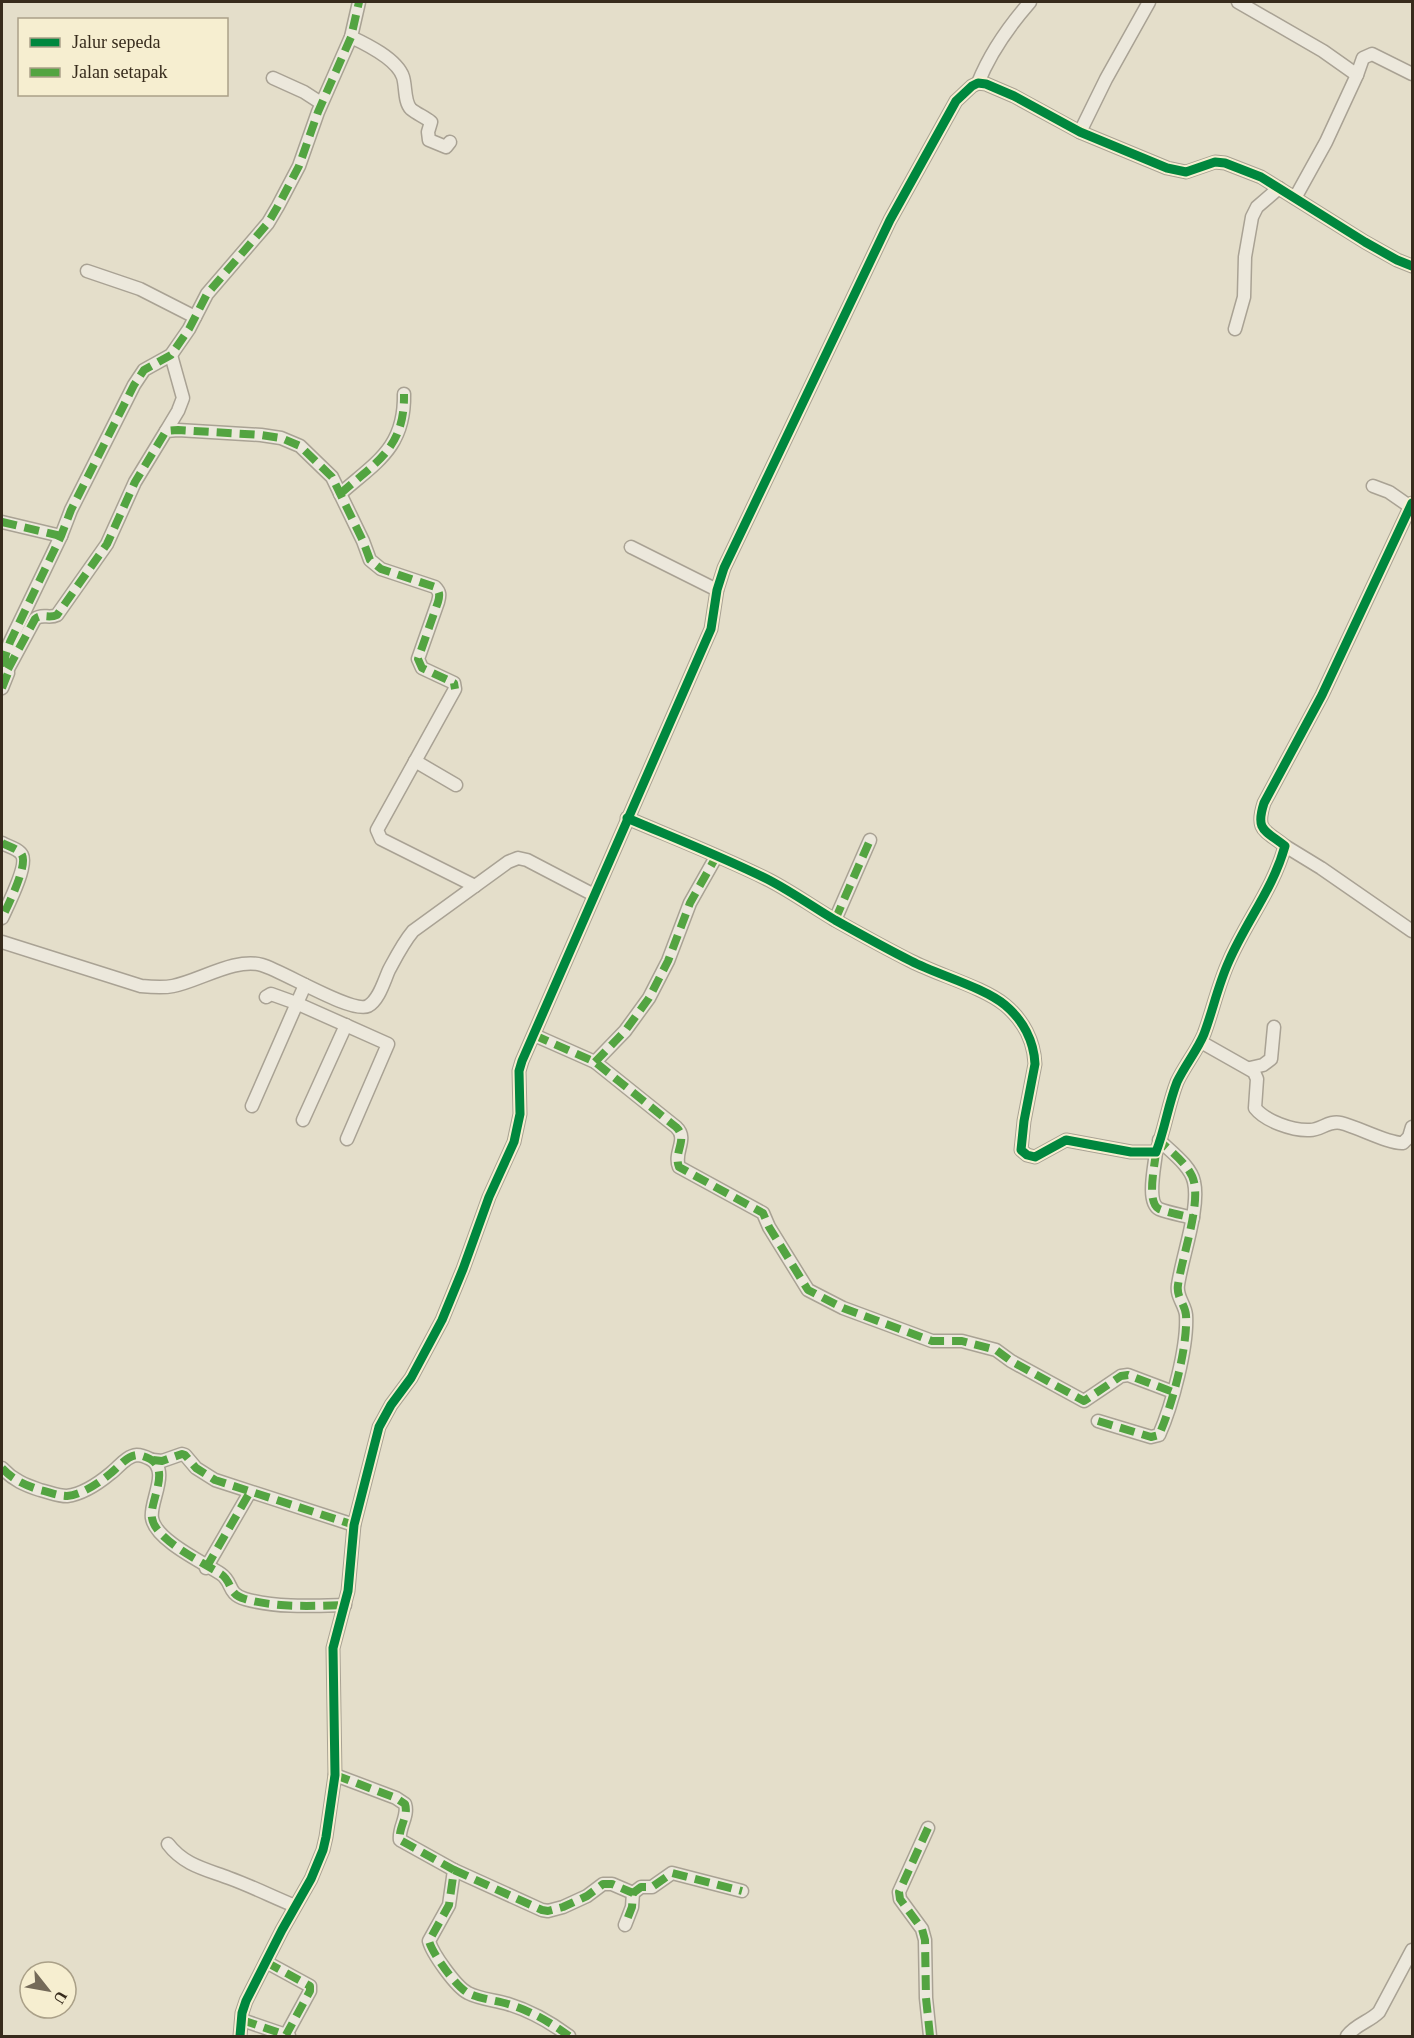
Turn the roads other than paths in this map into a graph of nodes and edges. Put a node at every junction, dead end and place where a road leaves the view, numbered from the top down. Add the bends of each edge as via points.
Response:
1 (359, 2) edge
2 (1030, 2) edge
3 (1149, 2) edge
4 (1238, 2) edge
5 (351, 36) junction
6 (1413, 74) edge
7 (1357, 75) junction
8 (273, 78) dead end
9 (978, 82) junction
10 (321, 103) junction
11 (1080, 132) junction
12 (450, 142) dead end
13 (1279, 188) junction
14 (1295, 198) junction
15 (1413, 266) edge
16 (87, 271) dead end
17 (195, 316) junction
18 (1235, 329) dead end
19 (171, 355) junction
20 (404, 394) dead end
21 (166, 431) junction
22 (1373, 486) dead end
23 (340, 494) junction
24 (1412, 506) edge
25 (2, 522) edge
26 (62, 536) junction
27 (631, 547) dead end
28 (717, 590) junction
29 (8, 669) junction
30 (2, 688) edge
31 (415, 761) junction
32 (456, 785) dead end
33 (627, 818) junction
34 (870, 840) dead end
35 (2, 843) edge
36 (1285, 846) junction
37 (716, 857) junction
38 (475, 886) junction
39 (594, 895) junction
40 (2, 918) edge
41 (835, 920) junction
42 (1413, 931) edge
43 (2, 942) edge
44 (305, 985) junction
45 (266, 997) dead end
46 (296, 1003) junction
47 (346, 1025) junction
48 (1274, 1027) dead end
49 (534, 1035) junction
50 (1201, 1042) junction
51 (595, 1062) junction
52 (1250, 1068) junction
53 (252, 1106) dead end
54 (303, 1120) dead end
55 (1413, 1127) edge
56 (347, 1139) dead end
57 (1158, 1146) junction
58 (1193, 1218) junction
59 (1173, 1392) junction
60 (1098, 1421) dead end
61 (153, 1460) junction
62 (2, 1468) edge
63 (250, 1492) junction
64 (354, 1525) junction
65 (206, 1568) junction
66 (345, 1605) junction
67 (335, 1775) junction
68 (928, 1828) dead end
69 (168, 1844) dead end
70 (454, 1870) junction
71 (742, 1891) dead end
72 (633, 1893) junction
73 (295, 1906) junction
74 (625, 1925) dead end
75 (1413, 1950) edge
76 (266, 1962) junction
77 (242, 2020) junction
78 (287, 2036) edge
79 (240, 2037) edge
80 (569, 2037) edge
81 (930, 2037) edge
82 (1347, 2037) edge

1 - 5 street
2 - 9 street via 991,55
3 - 11 street
4 - 7 street
5 - 10 street
5 - 12 street via 399,69 407,104 431,122 429,140 446,147
6 - 7 street via 1372,54 1363,58
7 - 14 street
8 - 10 street
9 - 11 street via 1003,90
9 - 28 street via 956,101 890,220
10 - 17 street via 299,166 273,214 207,294
11 - 13 street via 1175,171 1225,163
13 - 14 street
13 - 18 street via 1257,207 1252,217 1244,297
14 - 15 street
16 - 17 street via 140,289
17 - 19 street
19 - 21 street via 183,398
19 - 26 street via 144,370 134,385 71,510
20 - 23 street via 404,415 391,447
21 - 23 street via 281,438 300,446 316,460 332,477
21 - 29 street via 135,482 107,544 57,615 35,619
22 - 24 street
23 - 31 street via 369,560 375,566 435,587 440,594 418,659 422,668 454,683 456,688
24 - 36 street via 1322,695 1264,803 1259,818 1261,827
25 - 26 street
26 - 29 street via 6,652
27 - 28 street
28 - 33 street via 711,629
29 - 30 street
31 - 32 street
31 - 38 street via 377,830 378,835
33 - 37 street
33 - 39 street
34 - 41 street
35 - 40 street via 23,855 24,862
36 - 42 street
36 - 50 street via 1270,887 1226,966
37 - 41 street via 770,881
37 - 51 street via 690,903 649,998
38 - 39 street via 518,858
38 - 44 street via 413,931 369,1005 353,1006
39 - 49 street
41 - 57 street via 921,967 991,996 1014,1013 1035,1053 1022,1135 1023,1154 1035,1157 1066,1140 1131,1152
43 - 44 street via 141,986 174,986 238,965 255,964
44 - 46 street
45 - 46 street via 272,994
46 - 47 street
46 - 53 street
47 - 54 street
47 - 56 street via 388,1046
48 - 52 street via 1271,1059
49 - 51 street
49 - 64 street via 520,1065 520,1114 514,1142 442,1320 411,1378 383,1418
50 - 52 street
50 - 57 street via 1177,1083
51 - 59 street via 681,1131 683,1138 676,1162 679,1167 763,1213 808,1290 843,1308 932,1341 962,1341 996,1350 1084,1401 1128,1375
52 - 55 street via 1257,1078 1255,1108 1266,1119 1311,1130 1334,1121 1396,1144 1403,1143
57 - 58 street via 1186,1167 1193,1178
57 - 58 street via 1151,1195 1154,1202 1159,1209
58 - 59 street via 1178,1286 1186,1325
59 - 60 street via 1156,1437
61 - 62 street via 141,1455 130,1457 91,1487 66,1496 14,1480
61 - 63 street via 182,1454 215,1480
61 - 65 street via 158,1475 152,1507 155,1529
63 - 64 street
63 - 65 street
64 - 66 street
65 - 66 street via 221,1574 231,1592 245,1599 307,1606
66 - 67 street via 332,1658
67 - 70 street via 405,1804 400,1840
67 - 73 street via 323,1850
68 - 81 street via 899,1892 925,1940
69 - 73 street via 178,1857 207,1872
70 - 72 street via 548,1911 580,1900 603,1884
70 - 80 street via 449,1905 429,1941 436,1956 467,1993 538,2015
71 - 72 street via 672,1873 652,1887 641,1887
72 - 74 street
73 - 76 street
75 - 82 street via 1379,2012
76 - 77 street via 243,2007
76 - 78 street via 310,1986
77 - 78 street
77 - 79 street

